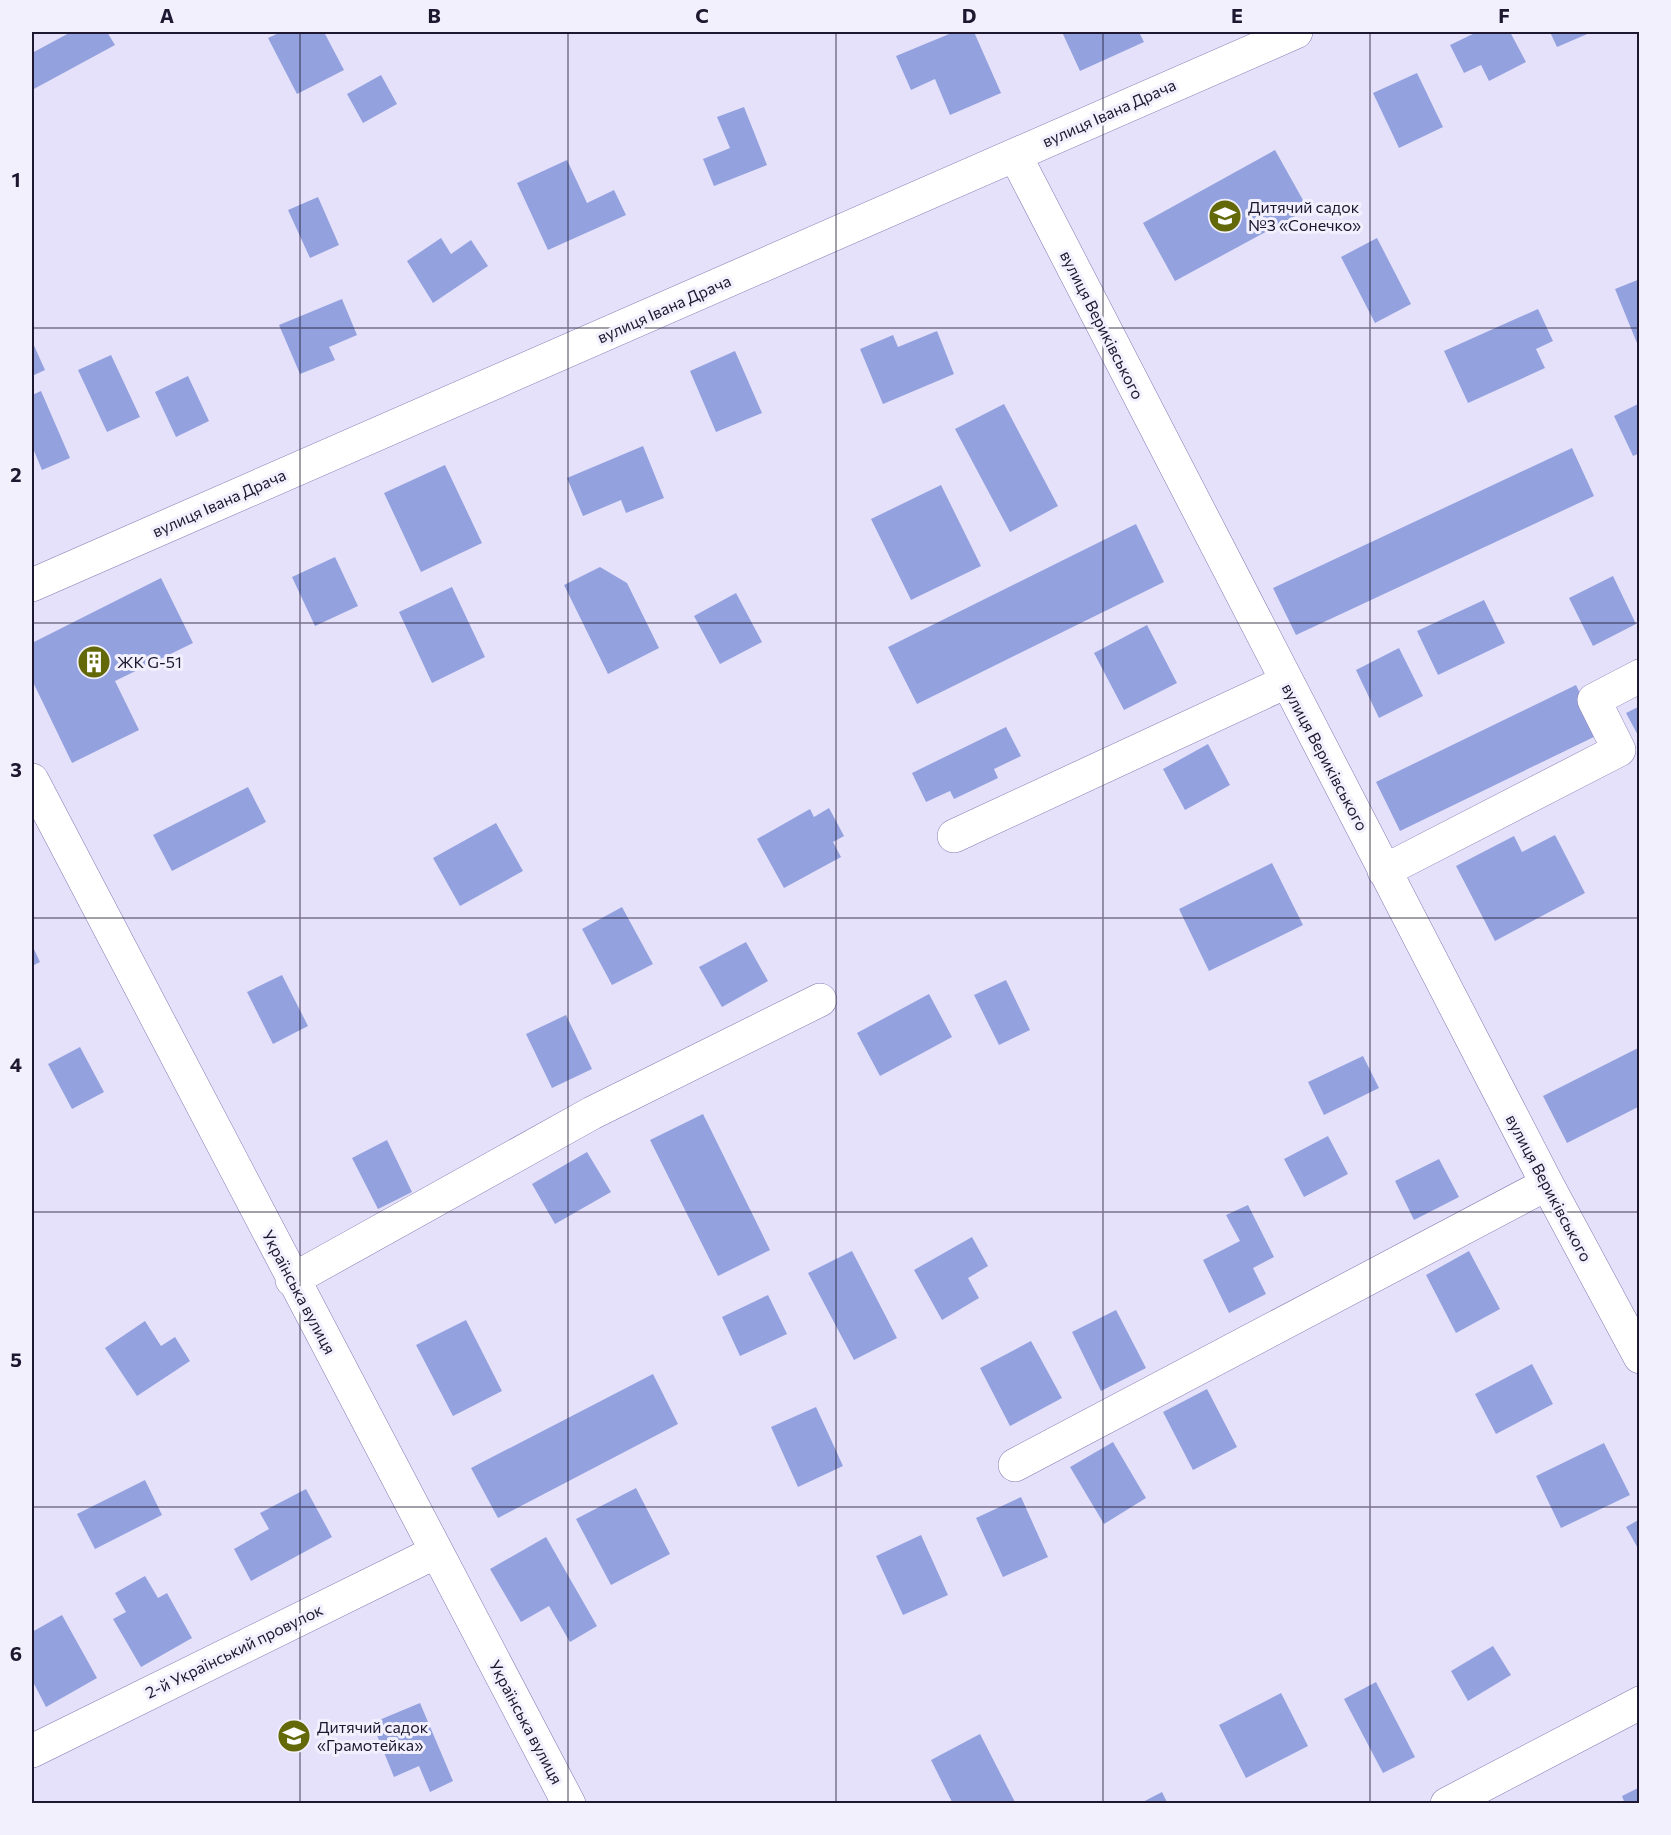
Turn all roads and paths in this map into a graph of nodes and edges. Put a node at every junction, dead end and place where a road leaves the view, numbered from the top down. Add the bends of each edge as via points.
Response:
1 (1296, 32) edge
2 (1015, 155) junction
3 (32, 585) edge
4 (1640, 676) edge
5 (1286, 682) junction
6 (35, 797) edge
7 (954, 836) dead end
8 (1384, 870) junction
9 (820, 1000) dead end
10 (1547, 1184) junction
11 (292, 1280) junction
12 (1640, 1357) edge
13 (1015, 1465) dead end
14 (436, 1552) junction
15 (1640, 1703) edge
16 (32, 1751) edge
17 (569, 1803) edge
18 (1447, 1803) edge

1 - 2 street, вулиця Івана Драча
2 - 3 street, вулиця Івана Драча
2 - 5 street, вулиця Вериківського
4 - 8 street via 1594,700 1619,750
5 - 7 street
5 - 8 street, вулиця Вериківського
6 - 11 street, Українська вулиця
8 - 10 street, вулиця Вериківського
9 - 11 street via 592,1113
10 - 12 street, вулиця Вериківського
10 - 13 street
11 - 14 street, Українська вулиця
14 - 16 street, 2-й Український провулок
14 - 17 street, Українська вулиця
15 - 18 street

